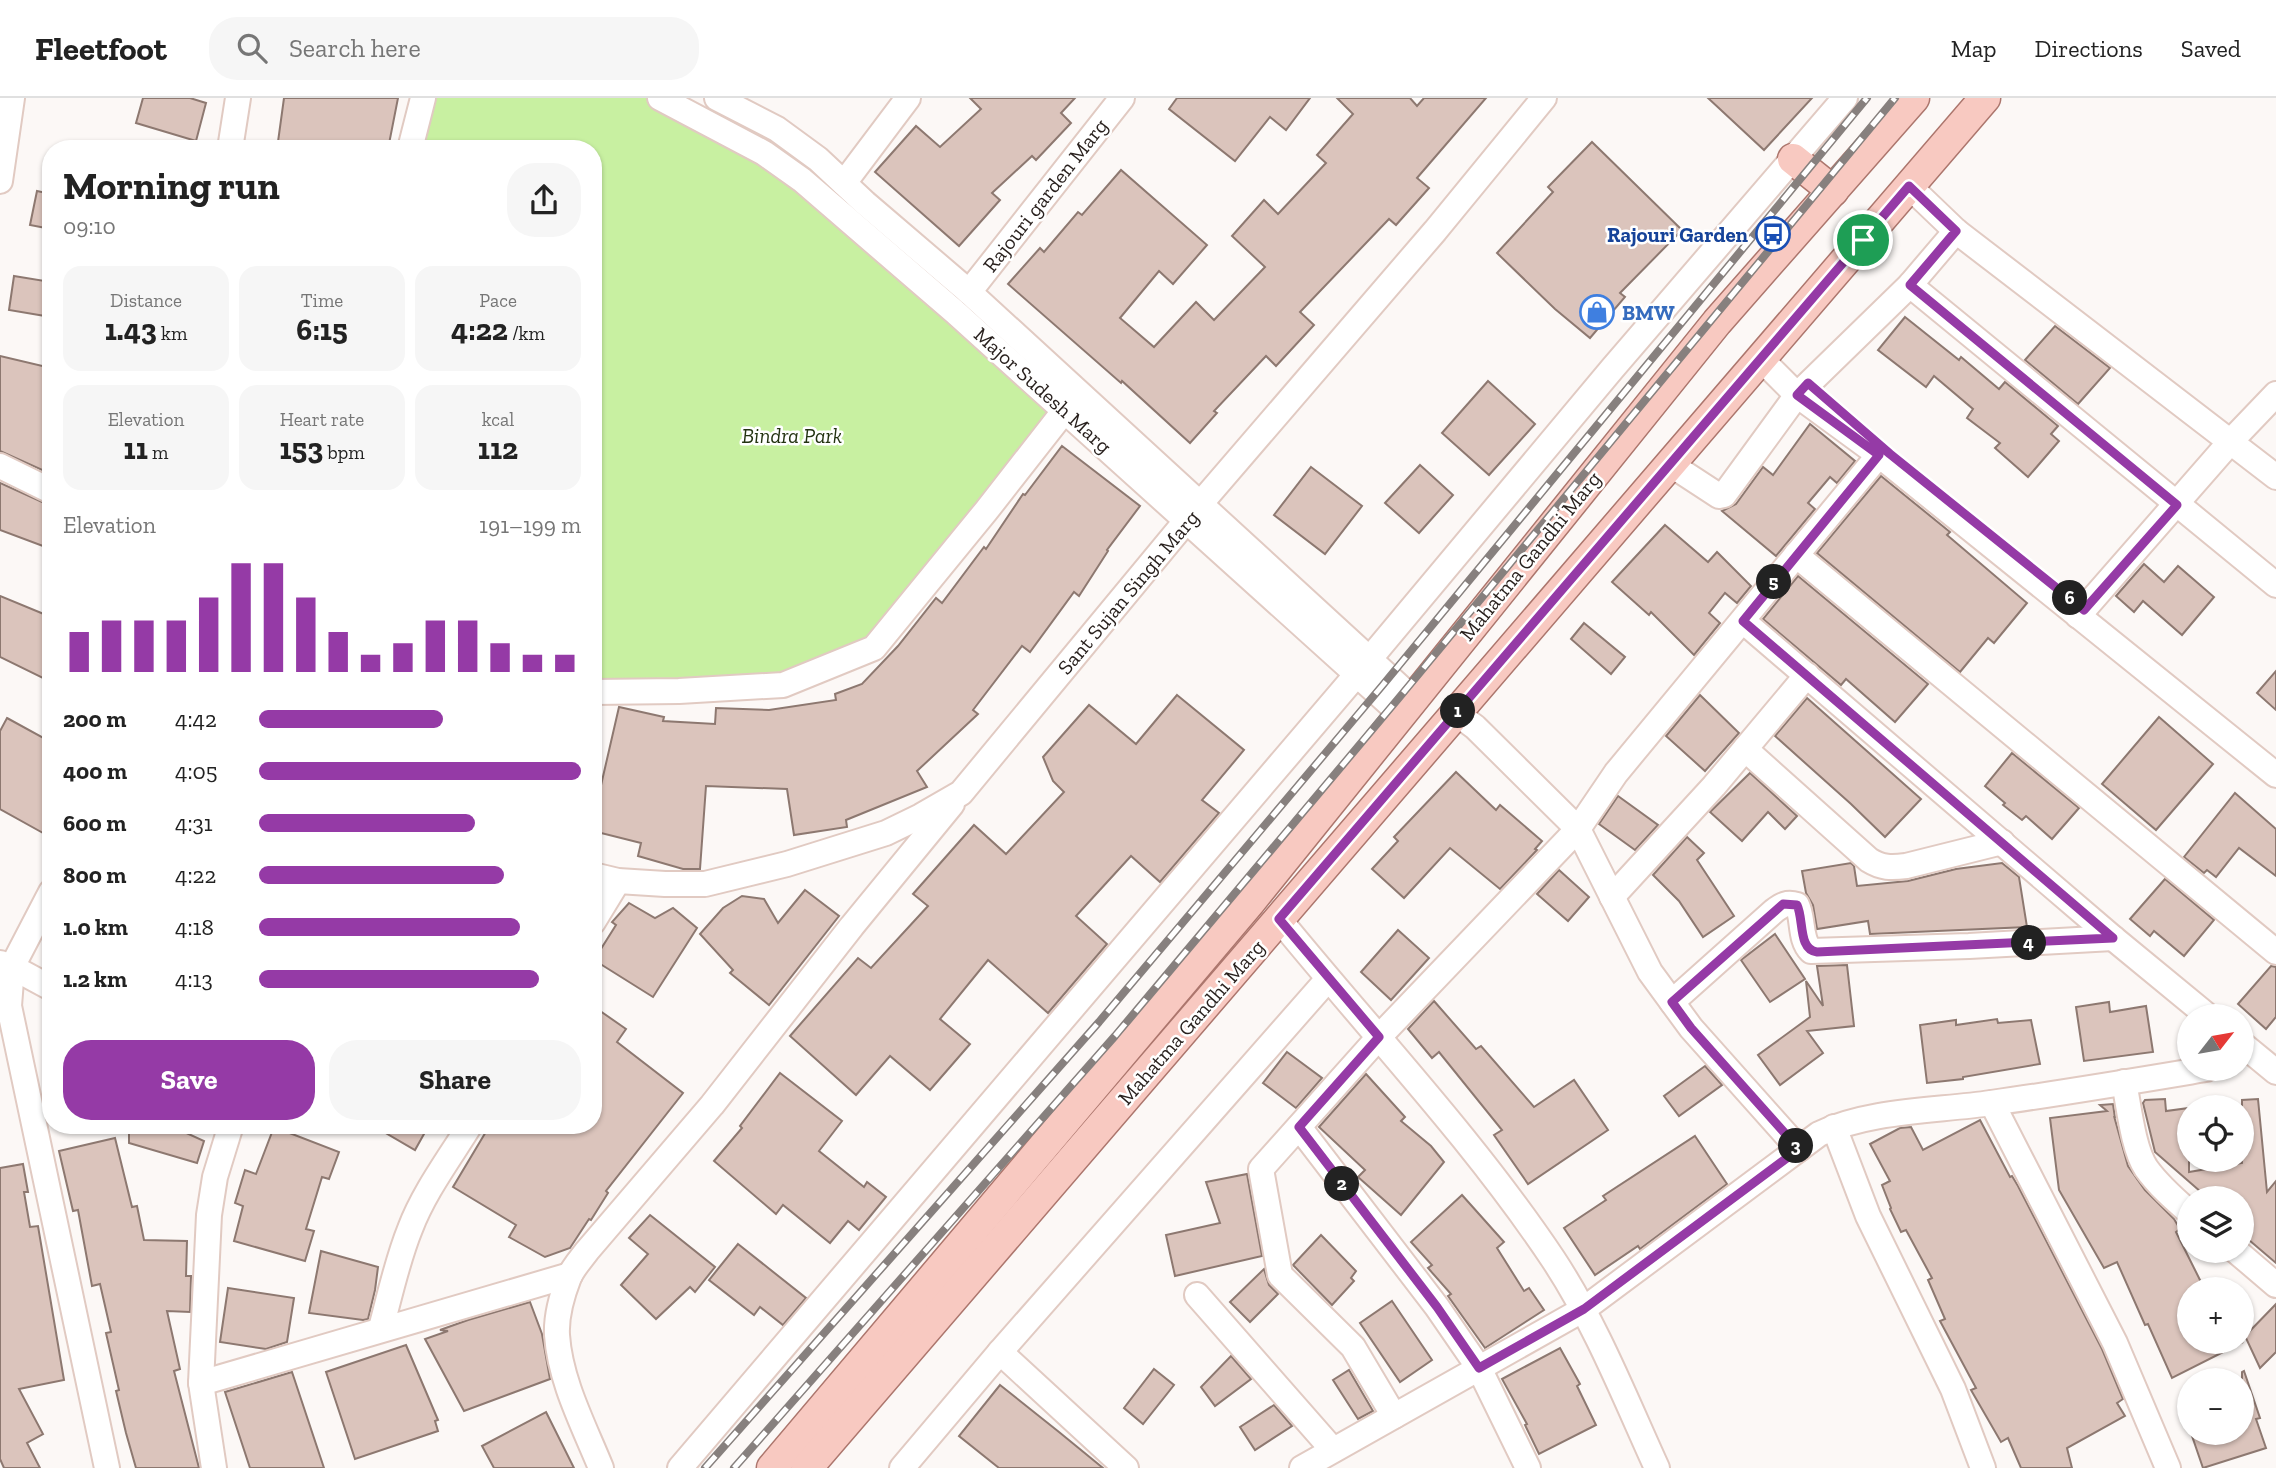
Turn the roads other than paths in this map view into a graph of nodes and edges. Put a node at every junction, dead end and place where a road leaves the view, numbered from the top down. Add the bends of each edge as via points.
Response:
1 (12, 98) edge
2 (423, 98) edge
3 (660, 98) edge
4 (908, 98) edge
5 (1122, 98) edge
6 (1544, 98) edge
7 (1845, 98) edge
8 (1914, 98) edge
9 (1985, 98) edge
10 (233, 101) edge
11 (729, 101) edge
12 (230, 140) edge
13 (412, 140) edge
14 (797, 143) junction
15 (1793, 159) junction
16 (784, 166) junction
17 (0, 181) edge
18 (844, 183) junction
19 (1909, 186) junction
20 (1833, 191) junction
21 (1956, 231) junction
22 (1910, 285) junction
23 (969, 292) junction
24 (1765, 354) junction
25 (1802, 389) junction
26 (2276, 394) edge
27 (1065, 410) junction
28 (2231, 441) junction
29 (1879, 455) junction
30 (1670, 464) junction
31 (0, 466) edge
32 (2276, 477) edge
33 (42, 487) edge
34 (2177, 505) junction
35 (1195, 512) junction
36 (1796, 555) junction
37 (2276, 585) edge
38 (2081, 613) junction
39 (1743, 621) junction
40 (1363, 667) junction
41 (1807, 675) junction
42 (602, 692) edge
43 (1408, 707) junction
44 (1457, 713) junction
45 (1745, 749) junction
46 (2276, 760) edge
47 (2276, 775) edge
48 (961, 793) junction
49 (1578, 829) junction
50 (2002, 842) junction
51 (602, 877) edge
52 (618, 881) junction
53 (1612, 897) junction
54 (42, 907) edge
55 (602, 907) edge
56 (1279, 919) junction
57 (2113, 938) junction
58 (2276, 952) edge
59 (6, 965) edge
60 (1328, 979) junction
61 (42, 983) edge
62 (1672, 1002) junction
63 (2193, 1004) edge
64 (1379, 1037) junction
65 (2177, 1074) edge
66 (2123, 1082) junction
67 (1992, 1103) junction
68 (1299, 1127) junction
69 (1833, 1127) junction
70 (228, 1134) edge
71 (465, 1134) edge
72 (1799, 1149) junction
73 (2177, 1202) edge
74 (2250, 1263) edge
75 (570, 1275) junction
76 (2276, 1285) edge
77 (1197, 1295) dead end
78 (1584, 1309) junction
79 (381, 1328) junction
80 (1000, 1352) junction
81 (1479, 1368) junction
82 (201, 1383) junction
83 (1394, 1416) junction
84 (1333, 1450) junction
85 (1123, 1467) edge
86 (107, 1468) edge
87 (214, 1468) edge
88 (601, 1468) edge
89 (680, 1468) edge
90 (772, 1468) edge
91 (807, 1468) edge
92 (902, 1468) edge
93 (1302, 1468) edge
94 (1528, 1468) edge
95 (1657, 1468) edge
96 (1983, 1468) edge
97 (2168, 1468) edge

1 - 17 street
2 - 13 street
3 - 16 street, Major Sudesh Marg
4 - 18 street
5 - 23 street, Rajouri garden Marg
6 - 35 street, Sant Sujan Singh Marg
7 - 15 street
8 - 20 main road, Mahatma Gandhi Marg
9 - 19 main road, Mahatma Gandhi Marg
10 - 12 street
11 - 14 street, Major Sudesh Marg
14 - 16 street
14 - 18 street, Major Sudesh Marg
15 - 20 main road
15 - 40 street
16 - 27 street, Major Sudesh Marg
18 - 23 street, Major Sudesh Marg
19 - 21 street
19 - 24 main road, Mahatma Gandhi Marg
20 - 43 main road, Mahatma Gandhi Marg via 1717,322
21 - 22 street
21 - 28 street
22 - 25 street
22 - 34 street
23 - 35 street, Major Sudesh Marg
24 - 25 street
24 - 30 main road, Mahatma Gandhi Marg
25 - 29 street
25 - 30 street via 1723,496
25 - 38 street via 1890,454
26 - 28 street
27 - 35 street, Major Sudesh Marg
27 - 42 street via 874,648 783,685
28 - 32 street
28 - 34 street
29 - 36 street
29 - 38 street
30 - 44 main road, Mahatma Gandhi Marg
31 - 33 street
34 - 37 street
34 - 38 street
35 - 40 street, Major Sudesh Marg
35 - 48 street, Sant Sujan Singh Marg
36 - 39 street
36 - 58 street
38 - 46 street
38 - 47 street
39 - 41 street
39 - 49 street via 1616,773
40 - 43 street, Major Sudesh Marg
40 - 89 street
41 - 45 street
41 - 50 street
43 - 90 main road, Mahatma Gandhi Marg via 1250,902
44 - 49 street
44 - 56 main road, Mahatma Gandhi Marg
45 - 50 street via 1879,866 1906,866
45 - 53 street
48 - 52 street, Sant Sujan Singh Marg via 886,833 786,864 705,884
48 - 75 street
49 - 53 street
49 - 64 street
50 - 57 street
51 - 52 street, Sant Sujan Singh Marg
52 - 55 street
53 - 62 street via 1650,972
54 - 59 street
56 - 60 street
56 - 91 main road, Mahatma Gandhi Marg
57 - 62 street via 1817,952 1806,946 1797,905 1783,904
57 - 63 street
59 - 61 street
59 - 86 street via 9,1006
60 - 64 street
60 - 80 street
62 - 72 street
64 - 68 street
64 - 78 street via 1515,1206
65 - 66 street
66 - 67 street
66 - 73 street via 2140,1156
67 - 69 street
67 - 97 street via 2115,1343
68 - 81 street
68 - 83 street via 1261,1169 1280,1275 1353,1347
69 - 72 street
69 - 96 street via 1868,1216 1953,1389
70 - 82 street via 209,1215
71 - 79 street via 410,1227
72 - 78 street
74 - 76 street
75 - 79 street
75 - 88 street via 559,1310 559,1355
77 - 84 street
78 - 81 street
78 - 95 street
79 - 82 street
80 - 85 street
80 - 92 street
81 - 83 street
81 - 94 street
82 - 87 street
83 - 84 street
84 - 93 street

